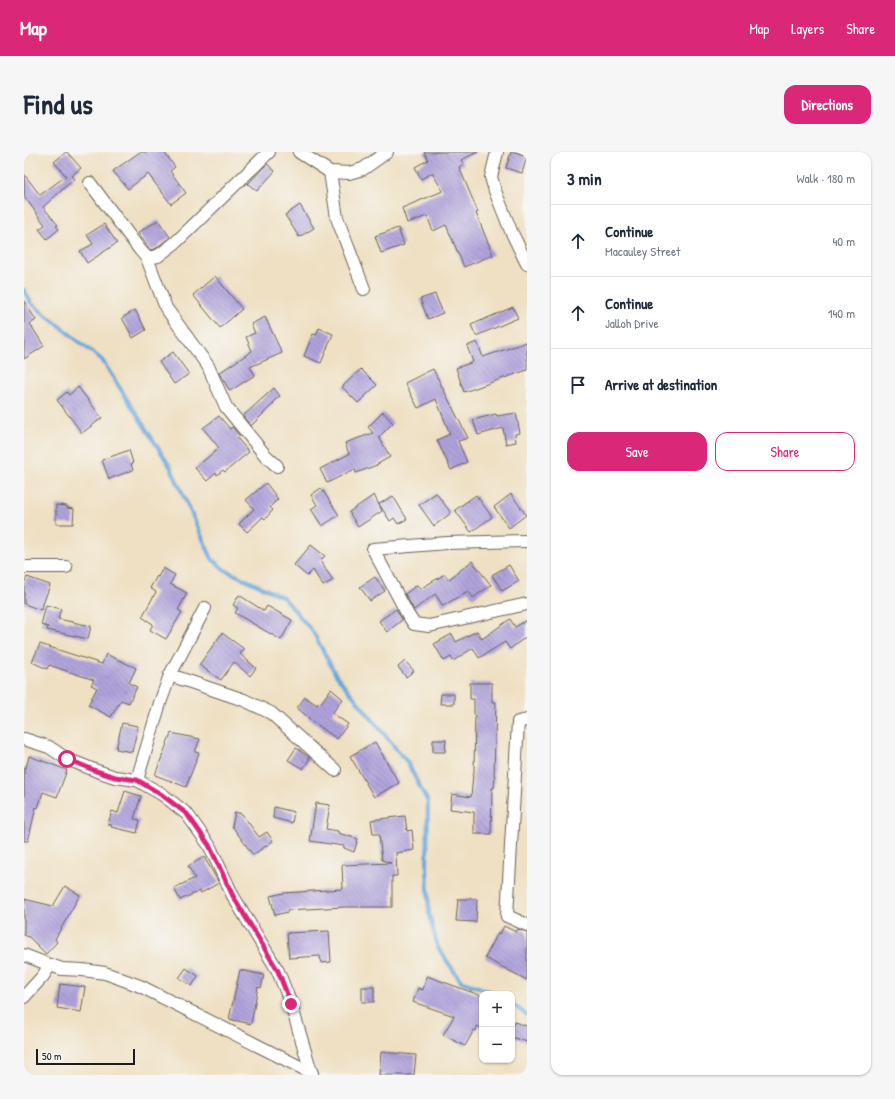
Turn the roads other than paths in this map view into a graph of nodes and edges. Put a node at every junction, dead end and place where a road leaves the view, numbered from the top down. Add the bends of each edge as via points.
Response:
1 (269, 152) edge
2 (299, 152) edge
3 (387, 152) edge
4 (497, 152) edge
5 (330, 172) junction
6 (90, 183) dead end
7 (147, 258) junction
8 (527, 264) edge
9 (364, 289) dead end
10 (277, 466) dead end
11 (527, 541) edge
12 (24, 567) edge
13 (66, 567) dead end
14 (527, 604) edge
15 (205, 608) dead end
16 (170, 675) junction
17 (527, 720) edge
18 (24, 739) edge
19 (335, 770) dead end
20 (137, 780) junction
21 (527, 925) edge
22 (24, 955) edge
23 (50, 965) junction
24 (24, 997) edge
25 (312, 1074) edge

1 - 7 street via 175,243 158,256
2 - 5 street
3 - 5 street via 363,169 349,174
4 - 8 street via 491,177 511,231
5 - 9 street via 337,218
6 - 7 street
7 - 10 street via 166,308 208,366 226,406 265,455
11 - 14 street via 447,542 373,549 414,624 429,626
12 - 13 street
15 - 16 street
16 - 19 street via 244,700 271,713
16 - 20 street
17 - 21 street via 518,722 507,916
18 - 20 street via 49,747 67,759 96,771
20 - 25 street via 187,814 209,845 233,896 278,971 291,1004
22 - 23 street
23 - 24 street
23 - 25 street via 62,969 105,973 140,986

